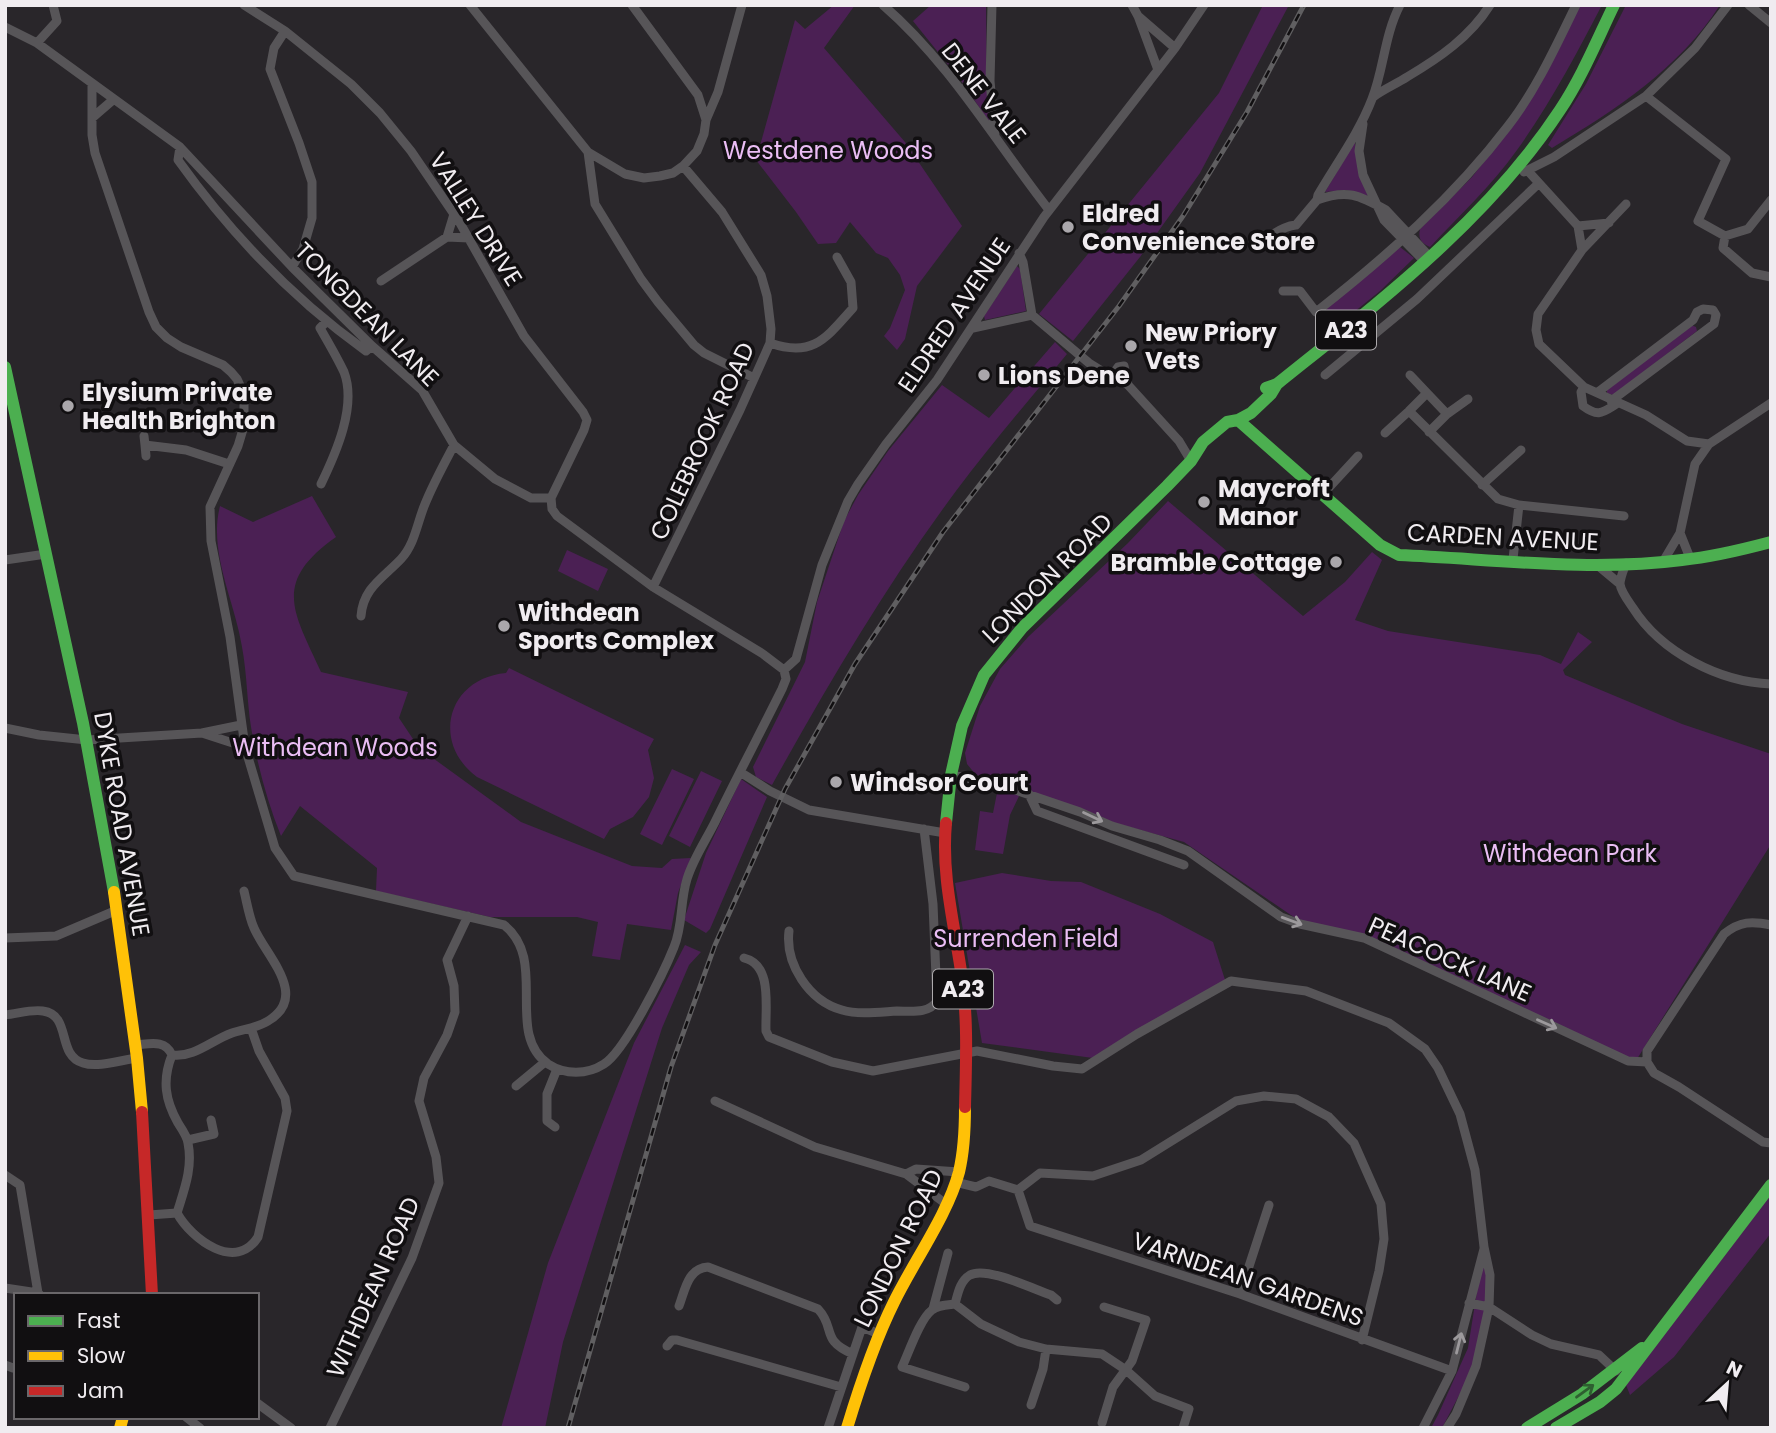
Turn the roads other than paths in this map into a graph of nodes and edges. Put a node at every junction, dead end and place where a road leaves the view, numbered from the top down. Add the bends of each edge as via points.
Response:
1 (53, 5) edge
2 (244, 5) edge
3 (470, 5) edge
4 (632, 5) edge
5 (742, 5) edge
6 (883, 5) edge
7 (992, 5) edge
8 (1132, 5) edge
9 (1204, 5) edge
10 (1400, 5) edge
11 (1490, 5) edge
12 (1576, 5) edge
13 (1615, 5) edge
14 (1728, 5) edge
15 (1749, 5) edge
16 (1138, 16) junction
17 (1771, 23) edge
18 (5, 27) edge
19 (285, 31) junction
20 (37, 43) junction
21 (1175, 48) junction
22 (1158, 70) junction
23 (990, 81) junction
24 (92, 83) junction
25 (962, 89) junction
26 (718, 92) junction
27 (698, 95) junction
28 (1646, 96) junction
29 (1373, 97) junction
30 (114, 99) junction
31 (92, 118) junction
32 (1363, 119) junction
33 (706, 120) junction
34 (995, 138) junction
35 (180, 147) junction
36 (588, 152) junction
37 (683, 166) junction
38 (1522, 171) junction
39 (1538, 184) junction
40 (1317, 200) junction
41 (1771, 200) edge
42 (1626, 204) dead end
43 (1377, 205) junction
44 (1049, 210) junction
45 (454, 214) junction
46 (1609, 223) junction
47 (1578, 226) junction
48 (1406, 236) junction
49 (1725, 236) junction
50 (447, 237) junction
51 (469, 238) junction
52 (1260, 241) dead end
53 (1582, 250) junction
54 (1019, 253) junction
55 (837, 257) dead end
56 (1428, 259) junction
57 (292, 267) junction
58 (1771, 277) edge
59 (381, 281) dead end
60 (1283, 291) dead end
61 (1383, 299) junction
62 (1032, 315) junction
63 (1395, 316) junction
64 (1693, 320) junction
65 (326, 322) junction
66 (973, 328) junction
67 (1703, 331) junction
68 (770, 343) junction
69 (372, 346) junction
70 (5, 367) edge
71 (1626, 371) junction
72 (1325, 375) dead end
73 (1410, 375) dead end
74 (754, 378) junction
75 (1635, 382) junction
76 (1584, 387) junction
77 (1598, 392) junction
78 (1427, 393) junction
79 (1468, 399) dead end
80 (1615, 402) junction
81 (1771, 403) edge
82 (10, 410) edge
83 (1409, 411) junction
84 (1447, 414) junction
85 (1238, 420) junction
86 (1429, 432) junction
87 (1385, 433) dead end
88 (1179, 441) junction
89 (1687, 441) junction
90 (454, 444) junction
91 (1709, 444) junction
92 (1199, 447) junction
93 (1521, 450) dead end
94 (146, 456) dead end
95 (1358, 456) dead end
96 (1191, 461) junction
97 (229, 464) junction
98 (1695, 464) junction
99 (321, 484) dead end
100 (1482, 485) junction
101 (1323, 495) junction
102 (551, 498) junction
103 (1519, 505) junction
104 (1624, 516) dead end
105 (1680, 533) junction
106 (1771, 541) edge
107 (46, 554) junction
108 (1690, 558) junction
109 (1513, 559) junction
110 (5, 560) edge
111 (1664, 560) junction
112 (1626, 563) junction
113 (1597, 564) junction
114 (1620, 584) junction
115 (653, 587) junction
116 (361, 616) dead end
117 (784, 670) junction
118 (1771, 684) edge
119 (241, 725) junction
120 (5, 727) edge
121 (202, 733) junction
122 (87, 740) junction
123 (245, 747) junction
124 (741, 770) junction
125 (951, 775) junction
126 (1029, 794) junction
127 (924, 830) junction
128 (945, 833) junction
129 (1184, 864) dead end
130 (244, 891) dead end
131 (117, 910) junction
132 (468, 916) junction
133 (1771, 925) edge
134 (789, 931) dead end
135 (5, 938) edge
136 (744, 958) dead end
137 (5, 1015) edge
138 (251, 1028) junction
139 (967, 1051) junction
140 (136, 1052) junction
141 (172, 1055) junction
142 (545, 1062) junction
143 (1647, 1062) junction
144 (557, 1069) junction
145 (516, 1086) dead end
146 (715, 1101) dead end
147 (211, 1120) dead end
148 (555, 1127) dead end
149 (188, 1140) junction
150 (1771, 1143) edge
151 (906, 1174) junction
152 (5, 1175) edge
153 (957, 1177) junction
154 (1771, 1185) edge
155 (1018, 1190) junction
156 (946, 1204) junction
157 (1269, 1205) dead end
158 (177, 1213) junction
159 (149, 1215) junction
160 (1484, 1247) junction
161 (948, 1253) dead end
162 (5, 1288) edge
163 (33, 1293) edge
164 (39, 1293) edge
165 (152, 1293) edge
166 (1240, 1294) junction
167 (1056, 1300) dead end
168 (1469, 1303) junction
169 (955, 1304) junction
170 (679, 1306) dead end
171 (1104, 1307) dead end
172 (1489, 1307) junction
173 (933, 1309) junction
174 (879, 1334) junction
175 (1362, 1340) junction
176 (1651, 1340) junction
177 (667, 1346) dead end
178 (1046, 1349) junction
179 (853, 1354) junction
180 (1615, 1369) junction
181 (1126, 1370) junction
182 (1452, 1371) junction
183 (1623, 1381) junction
184 (841, 1387) junction
185 (965, 1387) dead end
186 (259, 1404) edge
187 (1031, 1405) dead end
188 (1102, 1423) dead end
189 (291, 1428) edge
190 (330, 1428) edge
191 (828, 1428) edge
192 (847, 1428) edge
193 (1183, 1428) edge
194 (1423, 1428) edge
195 (1447, 1428) edge
196 (1527, 1428) edge
197 (1556, 1428) edge

1 - 20 street via 57,21
2 - 19 street, VALLEY DRIVE
3 - 36 street
4 - 27 street
5 - 26 street
6 - 25 street, DENE VALE
7 - 23 street
8 - 16 street
9 - 21 street, ELDRED AVENUE
10 - 29 street
11 - 29 street via 1461,40
12 - 48 street via 1509,125
13 - 38 main road, A23 via 1563,105
14 - 28 street via 1695,48
15 - 17 street
16 - 21 street
16 - 22 street
18 - 20 street, TONGDEAN LANE
19 - 45 street, VALLEY DRIVE via 351,83 380,113
19 - 57 street via 274,48 270,69 312,183 312,218
20 - 24 street, TONGDEAN LANE
21 - 22 street, ELDRED AVENUE
22 - 44 street, ELDRED AVENUE
23 - 25 street
23 - 34 street
24 - 30 street, TONGDEAN LANE
24 - 31 street
25 - 34 street, DENE VALE
26 - 27 street
26 - 33 street
27 - 33 street
28 - 38 street
28 - 49 street via 1726,159 1698,221
29 - 32 street
30 - 31 street
30 - 35 street, TONGDEAN LANE
31 - 97 street via 95,153 156,327 181,347 223,365 244,394 244,426
32 - 40 street
32 - 43 street via 1359,151 1363,175
33 - 37 street via 697,151
34 - 44 street, DENE VALE
35 - 57 street, TONGDEAN LANE
35 - 65 street via 178,160 209,204 276,277
36 - 37 street via 625,174 643,178 673,173
36 - 74 street via 596,204 658,302 704,353
37 - 68 street, COLEBROOK ROAD via 722,212 761,275 771,316
38 - 39 street
38 - 56 main road, LONDON ROAD / A23
39 - 47 street
39 - 63 street
40 - 43 street via 1349,193
40 - 52 street via 1296,225 1285,226
41 - 49 street via 1748,229
42 - 46 street
43 - 48 street via 1384,220
44 - 54 street, ELDRED AVENUE
45 - 50 street
45 - 51 street, VALLEY DRIVE
46 - 47 street
46 - 53 street
47 - 53 street
48 - 56 street
48 - 60 street via 1316,312 1300,291
49 - 58 street via 1723,248 1752,273
50 - 51 street
50 - 59 street
51 - 102 street, VALLEY DRIVE via 524,336 587,420
53 - 76 street via 1541,299 1536,330 1539,344
54 - 62 street
54 - 66 street, ELDRED AVENUE
55 - 68 street via 851,282 853,308 812,346 795,350
56 - 61 main road, LONDON ROAD / A23
57 - 69 street, TONGDEAN LANE
61 - 63 street
61 - 85 main road, LONDON ROAD / A23
62 - 66 street
62 - 88 street via 1089,363 1128,385
63 - 72 street
64 - 67 street
64 - 67 street via 1703,309 1713,310 1714,324
64 - 71 street
65 - 69 street via 366,351
65 - 99 street via 320,328 345,374 347,408
66 - 117 street, ELDRED AVENUE via 848,501 822,565 796,659
67 - 75 street
68 - 74 street, COLEBROOK ROAD
69 - 90 street, TONGDEAN LANE via 422,390
70 - 82 main road, DYKE ROAD AVENUE
71 - 75 street
71 - 77 street
73 - 78 street
74 - 115 street, COLEBROOK ROAD
75 - 80 street
76 - 77 street
76 - 80 street via 1583,406 1592,413 1602,413
77 - 80 street
78 - 83 street
78 - 84 street
79 - 84 street
80 - 89 street
81 - 91 street
82 - 107 main road, DYKE ROAD AVENUE
83 - 86 street
83 - 87 street
84 - 86 street
85 - 92 main road, LONDON ROAD / A23 via 1227,422
85 - 96 main road, LONDON ROAD / A23 via 1201,458
85 - 101 main road, CARDEN AVENUE
86 - 100 street
88 - 92 street
88 - 96 street
89 - 91 street
89 - 98 street
90 - 102 street, TONGDEAN LANE via 495,479 531,498
90 - 116 street via 411,544 371,586
91 - 98 street
92 - 96 main road, LONDON ROAD / A23
93 - 100 street
94 - 97 street via 144,441
95 - 101 street
96 - 125 main road, LONDON ROAD / A23 via 999,653 972,699
97 - 119 street via 210,507 211,541
98 - 105 street
100 - 103 street via 1498,499
101 - 109 main road, CARDEN AVENUE via 1399,555
102 - 115 street via 557,516
103 - 104 street
103 - 109 street
105 - 108 street
105 - 111 street
106 - 108 main road, CARDEN AVENUE
107 - 110 street
107 - 122 main road, DYKE ROAD AVENUE
108 - 111 main road, CARDEN AVENUE
109 - 113 main road, CARDEN AVENUE
111 - 112 main road, CARDEN AVENUE
112 - 113 main road, CARDEN AVENUE
112 - 114 street
113 - 114 street
114 - 118 street via 1642,622 1670,647 1748,683
115 - 117 street
117 - 124 street via 782,689
119 - 121 street
119 - 123 street
120 - 122 street
121 - 122 street
121 - 123 street
122 - 131 main road, DYKE ROAD AVENUE
123 - 132 street via 275,848 294,876
124 - 127 street via 808,810
124 - 144 street via 687,879 675,945 616,1053 589,1071
125 - 126 street, PEACOCK LANE
125 - 128 main road, LONDON ROAD / A23
126 - 129 street, PEACOCK LANE via 1037,811
126 -> 143 street, PEACOCK LANE via 1188,851 1281,917 1364,938 1628,1060
127 - 128 street
127 - 134 street via 935,931 937,1001 933,1007 840,1010 812,993 794,968 787,943
128 - 139 main road, LONDON ROAD / A23 via 948,903 962,979
130 - 138 street via 253,927 283,977 287,994 280,1011
131 - 135 street via 55,936
131 - 140 main road, DYKE ROAD AVENUE
132 - 142 street via 504,925 518,938 525,955 530,1039
132 - 190 street, WITHDEAN ROAD via 447,960 455,1012 424,1078 419,1101 439,1183 412,1258
133 - 143 street via 1751,921 1734,925 1724,934 1647,1051
136 - 139 street via 757,963 763,974 766,1031 772,1038 832,1062 873,1072
137 - 140 street via 49,1012 61,1023 67,1049 80,1063 91,1065
138 - 141 street via 184,1056
138 - 158 street via 287,1111 258,1237 237,1253 216,1249 194,1237
139 - 153 main road, LONDON ROAD / A23 via 965,1129
139 - 160 street via 1082,1069 1231,981 1306,991 1389,1023 1425,1049 1460,1114 1475,1170
140 - 141 street via 161,1044
140 - 159 main road, DYKE ROAD AVENUE
141 - 149 street via 166,1097
142 - 144 street
142 - 145 street
143 - 150 street, PEACOCK LANE via 1654,1073
144 - 148 street via 548,1094 547,1121
146 - 151 street via 815,1147
147 - 149 street via 214,1133
149 - 158 street via 190,1172
151 - 153 street via 916,1169 945,1170
151 - 156 street
152 - 164 street via 20,1185
153 - 155 street via 976,1187 989,1181
153 - 156 main road, LONDON ROAD / A23
154 - 176 main road
155 - 166 street, VARNDEAN GARDENS via 1030,1226
155 - 175 street via 1040,1173 1093,1176 1141,1160 1236,1101 1264,1096 1296,1099 1329,1117 1354,1143 1381,1204 1384,1239
156 - 174 main road, LONDON ROAD / A23 via 908,1270
157 - 166 street
158 - 159 street
159 - 165 main road, DYKE ROAD AVENUE
160 - 168 street
160 - 172 street via 1490,1275
161 - 173 street
162 - 163 street
166 - 175 street, VARNDEAN GARDENS
167 - 169 street via 982,1272 963,1281
168 - 172 street
182 -> 168 street
169 - 173 street
169 - 178 street via 996,1333
170 - 179 street via 692,1274 708,1267 818,1309 831,1340
171 - 181 street via 1146,1320
172 - 180 street via 1532,1335 1599,1355
172 - 195 street via 1475,1366
173 - 185 street via 902,1367
174 - 179 street via 862,1327
174 - 192 main road, LONDON ROAD / A23
175 - 182 street, VARNDEAN GARDENS
176 - 180 main road
176 - 183 main road
177 - 184 street via 677,1340
178 - 181 street via 1101,1354
178 - 187 street
179 - 184 street
180 - 183 street
196 -> 180 main road
181 - 188 street via 1113,1387
181 - 193 street via 1155,1396 1189,1409
182 - 194 street
183 - 197 main road via 1601,1402
184 - 191 street
186 - 189 street

